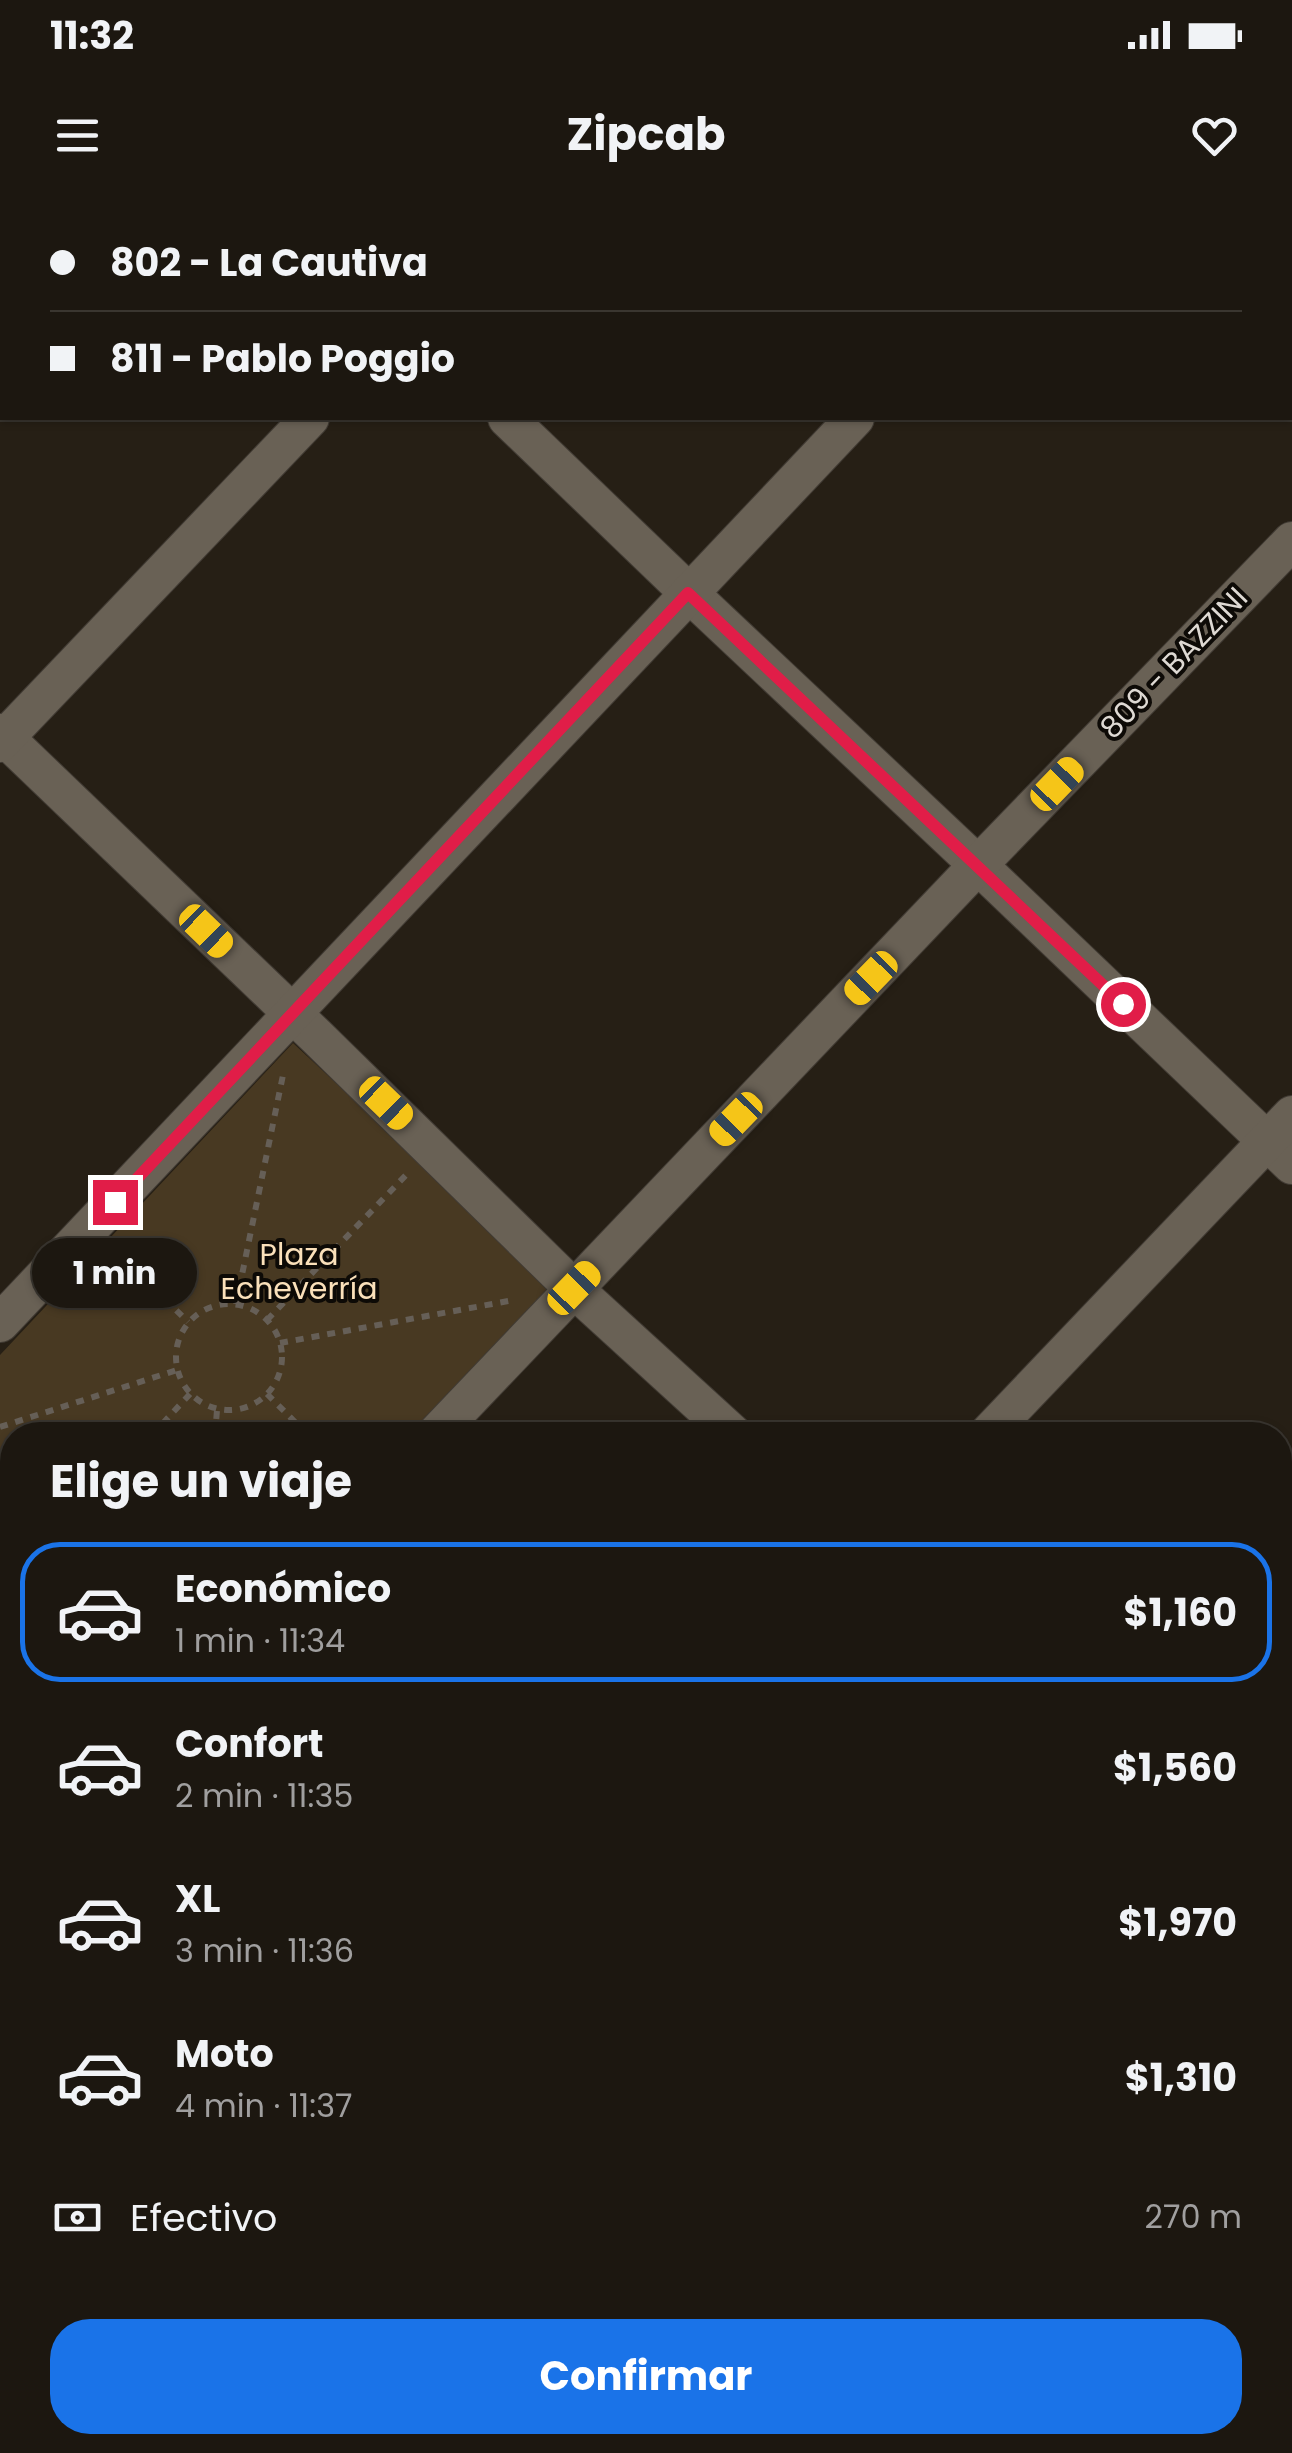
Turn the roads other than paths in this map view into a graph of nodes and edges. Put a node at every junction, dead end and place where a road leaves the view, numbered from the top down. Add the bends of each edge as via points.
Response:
1 (308, 420) edge
2 (509, 420) edge
3 (854, 420) edge
4 (1292, 542) edge
5 (688, 593) junction
6 (2, 738) edge
7 (978, 865) junction
8 (304, 1025) junction
9 (1284, 1141) edge
10 (574, 1288) junction
11 (0, 1323) edge
12 (447, 1422) edge
13 (720, 1422) edge
14 (1000, 1422) edge

1 - 6 street
2 - 5 street
3 - 5 street
4 - 7 street, 809 - BAZZINI
5 - 7 street
5 - 8 street
6 - 8 street
7 - 9 street
7 - 10 street, 809 - BAZZINI
8 - 10 street
8 - 11 street
9 - 14 street
10 - 12 street, 809 - BAZZINI
10 - 13 street

